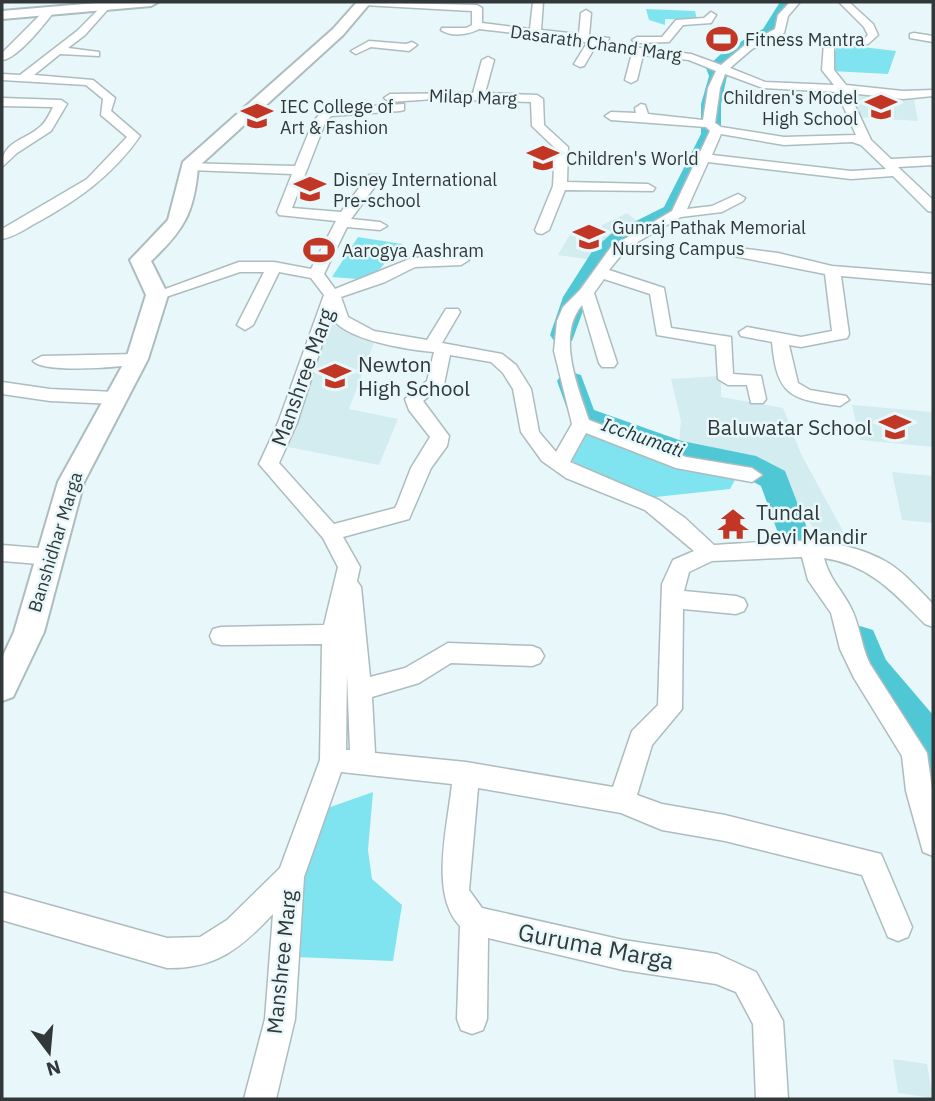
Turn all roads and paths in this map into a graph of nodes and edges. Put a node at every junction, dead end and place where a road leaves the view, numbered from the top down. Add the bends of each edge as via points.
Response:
1 (10, 2) edge
2 (151, 2) edge
3 (354, 2) edge
4 (364, 2) edge
5 (538, 2) edge
6 (795, 2) edge
7 (844, 2) edge
8 (414, 4) junction
9 (479, 5) edge
10 (105, 6) junction
11 (57, 9) edge
12 (2, 12) edge
13 (586, 13) dead end
14 (711, 15) dead end
15 (440, 17) dead end
16 (477, 26) junction
17 (446, 30) dead end
18 (535, 33) junction
19 (914, 36) dead end
20 (933, 38) edge
21 (588, 40) junction
22 (412, 45) dead end
23 (59, 51) junction
24 (356, 51) dead end
25 (638, 51) junction
26 (95, 54) dead end
27 (4, 57) dead end
28 (581, 59) dead end
29 (488, 60) dead end
30 (719, 70) junction
31 (2, 77) edge
32 (23, 78) junction
33 (631, 80) dead end
34 (842, 88) junction
35 (933, 93) edge
36 (478, 97) junction
37 (2, 102) edge
38 (611, 116) dead end
39 (713, 127) junction
40 (866, 142) junction
41 (15, 149) junction
42 (43, 150) dead end
43 (704, 158) junction
44 (933, 161) edge
45 (2, 163) edge
46 (190, 166) junction
47 (894, 167) junction
48 (301, 170) junction
49 (807, 170) junction
50 (374, 178) dead end
51 (560, 186) junction
52 (648, 188) dead end
53 (809, 189) dead end
54 (738, 198) dead end
55 (933, 208) edge
56 (678, 213) junction
57 (343, 220) junction
58 (380, 226) dead end
59 (542, 230) dead end
60 (2, 235) edge
61 (740, 253) dead end
62 (461, 260) dead end
63 (274, 267) junction
64 (832, 271) junction
65 (598, 272) junction
66 (316, 274) junction
67 (933, 279) edge
68 (586, 293) junction
69 (156, 295) junction
70 (332, 295) junction
71 (452, 313) dead end
72 (245, 325) dead end
73 (747, 332) dead end
74 (780, 338) junction
75 (437, 348) junction
76 (137, 359) junction
77 (42, 361) dead end
78 (608, 363) dead end
79 (2, 388) edge
80 (115, 398) junction
81 (757, 400) dead end
82 (840, 400) dead end
83 (581, 424) junction
84 (559, 464) junction
85 (752, 475) dead end
86 (330, 533) junction
87 (811, 549) junction
88 (2, 553) edge
89 (709, 553) junction
90 (52, 557) junction
91 (348, 568) junction
92 (674, 599) junction
93 (736, 605) dead end
94 (933, 618) edge
95 (333, 634) junction
96 (221, 636) dead end
97 (12, 653) edge
98 (532, 656) dead end
99 (2, 687) edge
100 (360, 690) junction
101 (333, 760) junction
102 (363, 761) junction
103 (466, 774) junction
104 (622, 801) junction
105 (933, 843) edge
106 (289, 877) junction
107 (2, 905) edge
108 (474, 920) junction
109 (898, 927) dead end
110 (472, 1019) dead end
111 (260, 1099) edge
112 (772, 1099) edge

1 - 12 main road
2 - 10 main road
3 - 4 main road
4 - 8 street
4 - 46 main road via 338,32
5 - 18 street
6 - 30 street via 783,15 787,31 744,48
7 - 34 street via 873,35 868,41 829,43 828,70
8 - 9 street
8 - 15 street via 414,9 442,12
9 - 16 street
10 - 11 main road
10 - 23 street
11 - 12 main road
11 - 27 street
13 - 21 street
14 - 21 street via 707,21 680,22 665,40
16 - 17 street, Dasarath Chand Marg via 468,31
16 - 18 street, Dasarath Chand Marg
18 - 21 street, Dasarath Chand Marg
19 - 20 street
21 - 25 street, Dasarath Chand Marg
21 - 28 street
22 - 24 street via 369,44
23 - 26 street
23 - 32 street
25 - 30 street, Dasarath Chand Marg via 691,57
25 - 33 street
29 - 36 street
30 - 34 street, Dasarath Chand Marg via 764,85
30 - 39 street
31 - 32 street
32 - 60 street via 89,82 109,98 106,112 134,136 98,179
34 - 35 street, Dasarath Chand Marg via 903,95
34 - 40 street
36 - 48 street, Milap Marg via 328,112 319,122
36 - 51 street, Milap Marg via 537,99 538,126 562,147
37 - 41 street via 61,104 47,128
38 - 39 street via 642,113
39 - 40 street via 784,141 853,138
39 - 43 street
40 - 47 street
41 - 42 street
41 - 45 street
43 - 49 street
43 - 56 street
44 - 47 street
46 - 48 street
46 - 69 main road via 186,205 176,227 140,260
47 - 49 street via 851,175
47 - 55 street
48 - 57 street via 284,212
49 - 53 street
50 - 57 street
51 - 52 street
51 - 59 street, Milap Marg
54 - 56 street via 706,213
56 - 65 street via 618,248
57 - 58 street
57 - 66 street
61 - 64 street
62 - 70 street, Manshree Marg via 412,263
63 - 66 street
63 - 69 street via 239,267
63 - 72 street
64 - 67 street
64 - 74 street via 841,334 801,342
65 - 68 street
65 - 81 street via 658,291 663,331 725,341 724,375 755,380
66 - 70 street
68 - 78 street
68 - 83 street via 572,305 565,324 564,370
69 - 76 main road, Banshidhar Marga
70 - 75 street via 341,320 369,335
70 - 86 street, Manshree Marg via 315,332 282,441 269,464
71 - 75 street
73 - 74 street
74 - 82 street via 790,390 797,395
75 - 84 street via 496,358 511,368 523,388 523,410 537,444
75 - 86 street via 435,384 414,400 440,436 438,446 427,453 408,505 402,514
76 - 77 street
76 - 80 main road, Banshidhar Marga
79 - 80 street
80 - 90 main road, Banshidhar Marga via 71,482
83 - 84 street
83 - 85 street via 683,463
84 - 89 street via 576,476 643,501 670,517
86 - 91 street, Manshree Marg
87 - 89 street
87 - 94 street via 839,552 878,568
87 - 105 street via 819,580 841,610 862,671 914,753
88 - 90 street
89 - 92 street via 681,566 673,584
90 - 97 main road, Banshidhar Marga
91 - 95 street, Manshree Marg
91 - 100 street
92 - 93 street
92 - 104 street via 670,709 641,739
95 - 96 street
95 - 101 street, Manshree Marg
97 - 99 main road, Banshidhar Marga
98 - 100 street via 448,653 411,676
100 - 102 street
101 - 102 street
101 - 106 street, Manshree Marg
102 - 103 street
103 - 104 street
103 - 108 street via 455,890 461,907
104 - 109 street via 662,817 871,864
106 - 107 street via 229,936 201,952 187,954 167,953
106 - 111 street, Manshree Marg via 280,1019
108 - 110 street
108 - 112 street, Guruma Marga via 624,955 717,968 746,982 768,1021

